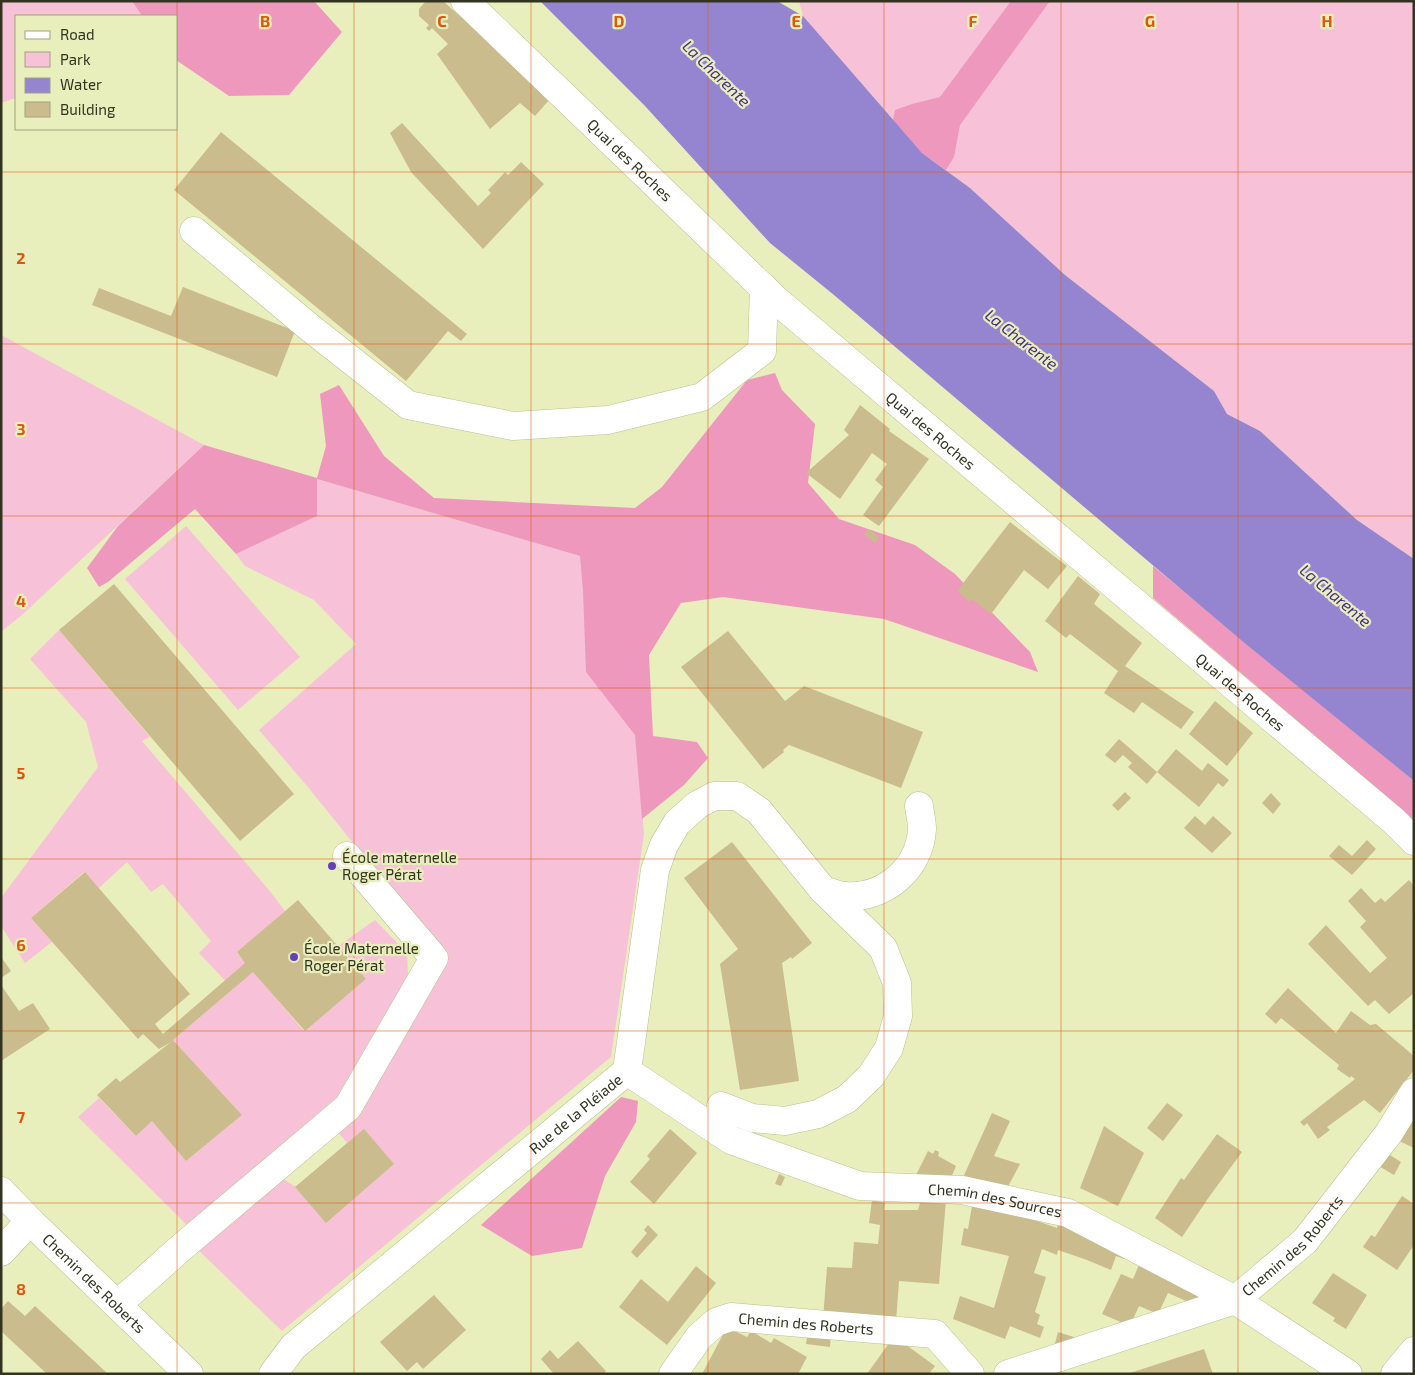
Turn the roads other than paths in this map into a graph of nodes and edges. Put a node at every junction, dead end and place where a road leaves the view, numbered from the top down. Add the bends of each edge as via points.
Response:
1 (465, 1) edge
2 (194, 231) dead end
3 (764, 288) junction
4 (919, 806) dead end
5 (1414, 841) edge
6 (347, 856) dead end
7 (823, 890) junction
8 (627, 1071) junction
9 (1414, 1092) edge
10 (721, 1106) dead end
11 (1, 1190) edge
12 (30, 1222) junction
13 (1, 1252) edge
14 (1235, 1300) junction
15 (117, 1304) junction
16 (1414, 1351) edge
17 (189, 1374) edge
18 (273, 1374) edge
19 (673, 1374) edge
20 (970, 1374) edge
21 (1008, 1374) edge
22 (1348, 1374) edge
23 (1395, 1374) edge

1 - 3 street, Quai des Roches
2 - 3 street via 408,405 513,426 608,420 702,397 762,351
3 - 5 street, Quai des Roches
4 - 7 street via 922,829 917,851 906,871 888,886 868,895 845,896
6 - 15 street via 434,958 348,1107
7 - 8 street, Rue de la Pléiade via 759,812 736,796 714,796 697,805 677,823 655,870
7 - 10 street, Rue de la Pléiade via 882,948 897,983 898,1016 889,1048 872,1076 847,1099 818,1114 785,1121 752,1118
8 - 14 street, Chemin des Sources via 731,1140 860,1186 962,1190 1068,1213
8 - 18 street, Rue de la Pléiade via 293,1347
9 - 14 street, Chemin des Roberts via 1389,1133 1305,1241
11 - 12 street, Chemin des Roberts
12 - 13 street
12 - 15 street, Chemin des Roberts
14 - 21 street, Chemin des Roberts
14 - 22 street, Chemin des Sources
15 - 17 street, Chemin des Roberts
16 - 23 street
19 - 20 street, Chemin des Roberts via 699,1337 716,1322 730,1317 935,1334

